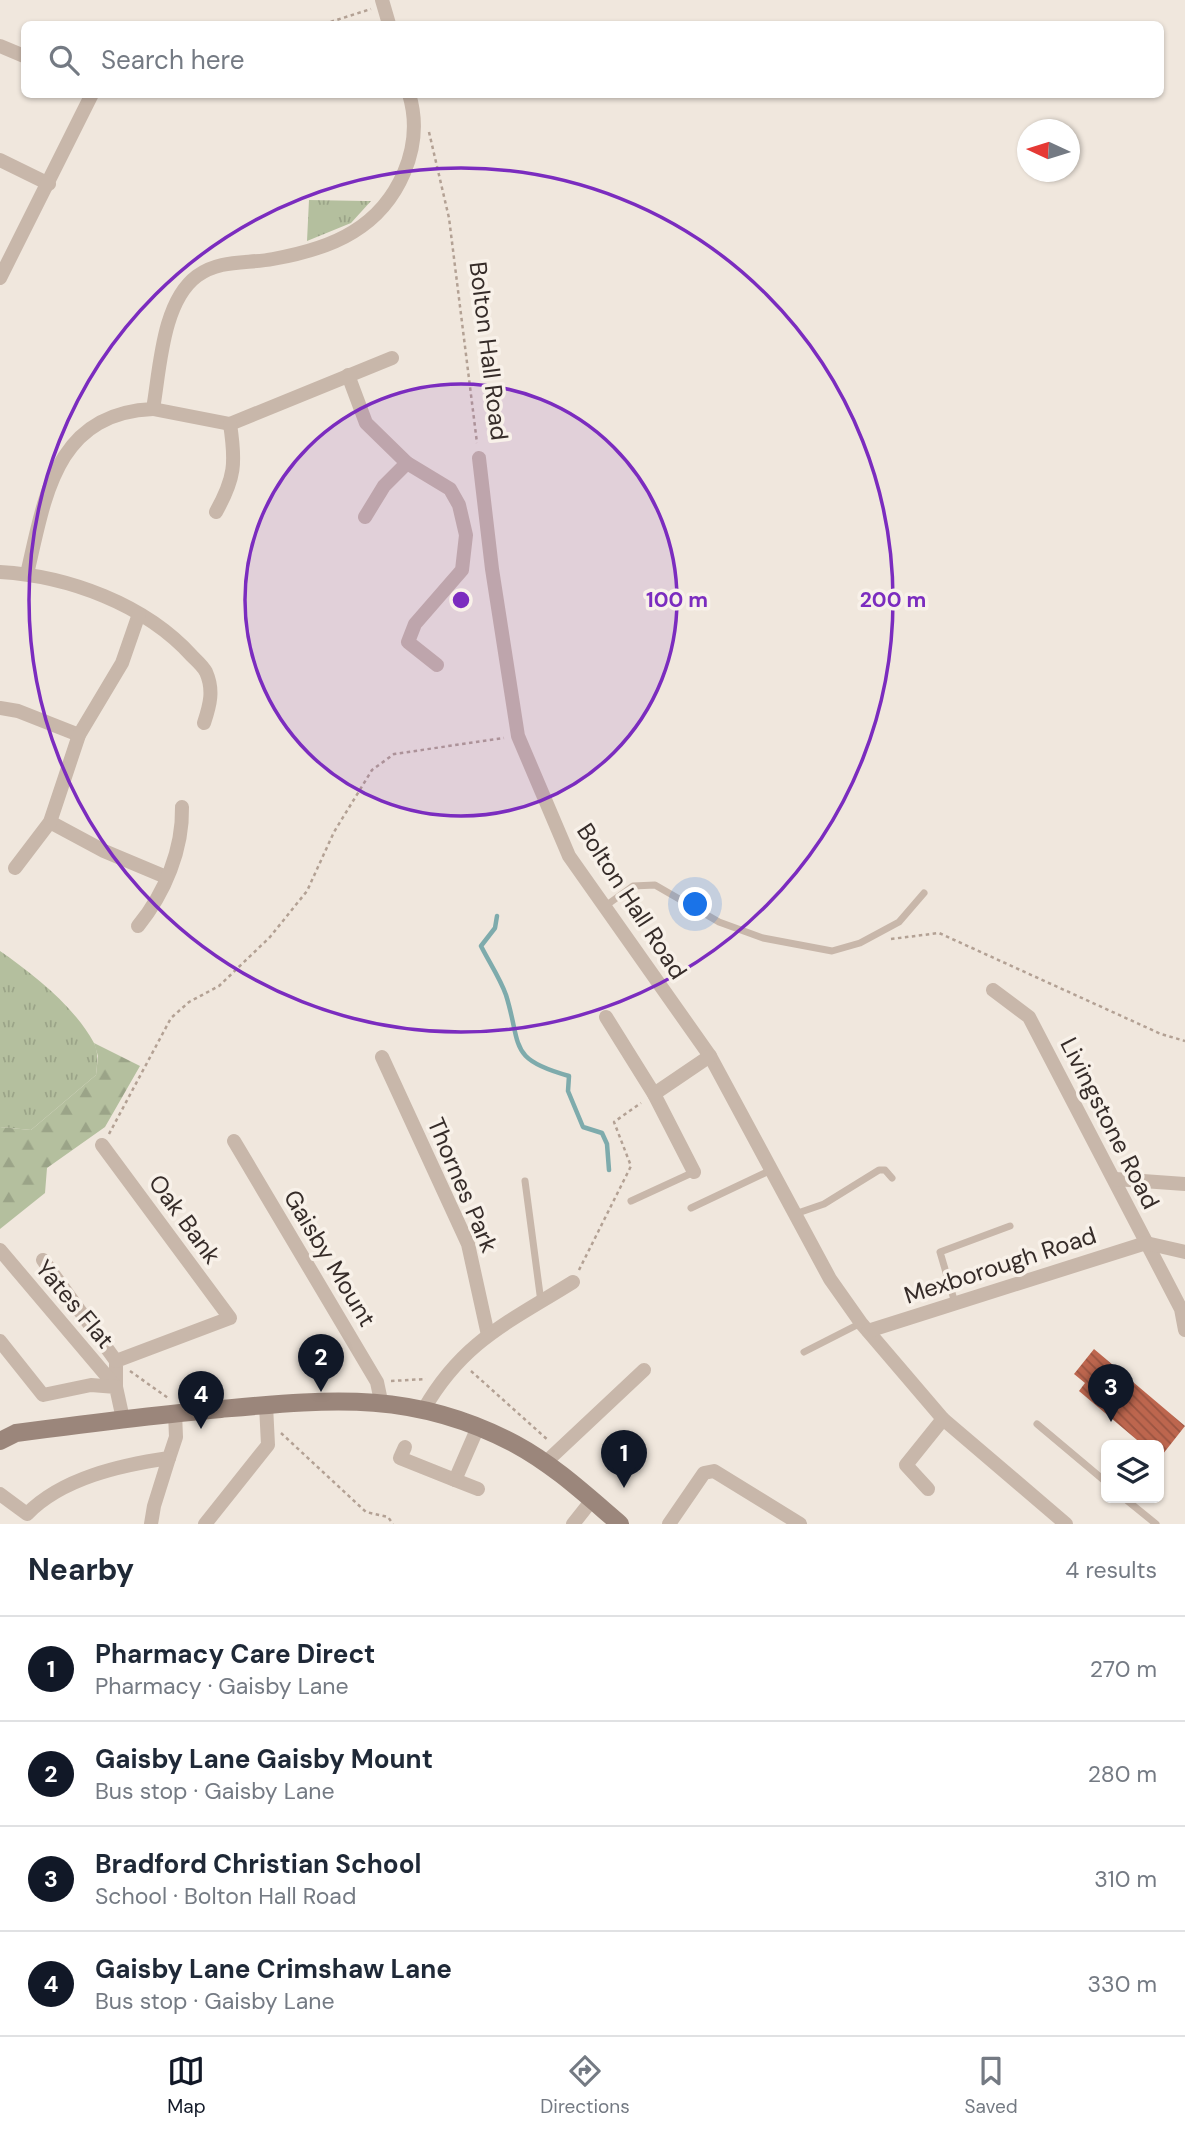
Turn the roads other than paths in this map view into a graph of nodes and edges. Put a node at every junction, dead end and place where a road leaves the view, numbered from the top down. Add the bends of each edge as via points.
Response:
1 (383, 2) edge
2 (388, 21) edge
3 (0, 46) edge
4 (21, 55) edge
5 (90, 98) edge
6 (410, 98) edge
7 (0, 160) edge
8 (49, 184) junction
9 (0, 278) edge
10 (392, 358) dead end
11 (348, 375) junction
12 (153, 409) junction
13 (230, 424) junction
14 (479, 458) road end
15 (407, 463) junction
16 (216, 512) dead end
17 (365, 517) dead end
18 (0, 572) edge
19 (27, 574) junction
20 (139, 614) junction
21 (438, 665) dead end
22 (0, 708) edge
23 (204, 723) dead end
24 (79, 735) junction
25 (182, 807) dead end
26 (50, 822) junction
27 (15, 868) dead end
28 (166, 877) junction
29 (924, 893) dead end
30 (604, 907) junction
31 (138, 926) dead end
32 (993, 990) dead end
33 (606, 1017) dead end
34 (710, 1056) junction
35 (382, 1057) dead end
36 (654, 1094) junction
37 (234, 1141) dead end
38 (102, 1144) road end
39 (769, 1171) junction
40 (694, 1172) joint
41 (892, 1178) dead end
42 (1115, 1179) junction
43 (525, 1181) dead end
44 (1185, 1184) edge
45 (631, 1201) dead end
46 (691, 1208) dead end
47 (794, 1214) junction
48 (1010, 1226) dead end
49 (1146, 1243) junction
50 (0, 1250) edge
51 (1185, 1252) edge
52 (43, 1260) dead end
53 (573, 1282) road end
54 (541, 1302) junction
55 (955, 1303) junction
56 (1183, 1310) edge
57 (865, 1327) junction
58 (1185, 1330) edge
59 (488, 1335) junction
60 (0, 1342) edge
61 (804, 1352) dead end
62 (117, 1361) junction
63 (644, 1370) dead end
64 (116, 1387) junction
65 (381, 1401) junction
66 (424, 1409) junction
67 (175, 1413) junction
68 (267, 1413) junction
69 (123, 1419) junction
70 (943, 1419) junction
71 (1037, 1424) dead end
72 (478, 1427) junction
73 (0, 1441) edge
74 (405, 1447) dead end
75 (552, 1456) junction
76 (169, 1458) junction
77 (1101, 1478) edge
78 (456, 1480) junction
79 (478, 1489) dead end
80 (928, 1489) dead end
81 (0, 1494) edge
82 (592, 1500) junction
83 (1131, 1503) edge
84 (25, 1519) edge
85 (151, 1524) edge
86 (205, 1524) edge
87 (573, 1524) edge
88 (620, 1524) edge
89 (669, 1524) edge
90 (800, 1524) edge
91 (1066, 1524) edge
92 (1156, 1524) edge

1 - 2 street
3 - 4 street
5 - 8 street
6 - 12 street via 412,149 400,184 355,232 321,248 271,260 227,262 196,277 171,310
7 - 8 street
8 - 9 street
10 - 11 street
11 - 13 street
11 - 15 street via 366,423
12 - 13 street
12 - 19 street via 110,418 86,431 62,456 47,487
13 - 16 street via 236,459 230,488
14 - 30 street, Bolton Hall Road via 518,736 569,856
15 - 17 street via 384,486
15 - 21 street via 450,489 466,536 462,570 415,624 408,642
18 - 19 street
19 - 20 street via 78,586
20 - 23 street via 181,644 205,671 212,696
20 - 24 street via 122,663
22 - 24 street
24 - 26 street
25 - 28 street via 182,832
26 - 27 street
26 - 28 street
28 - 31 street
29 - 30 lane via 899,922 832,951 763,939 719,922 655,885 633,887
30 - 34 street, Bolton Hall Road
32 - 42 street, Livingstone Road via 1029,1017
33 - 36 street
34 - 36 street
34 - 39 street, Bolton Hall Road
35 - 59 street, Thornes Park via 468,1244
36 - 40 street
37 - 65 street, Gaisby Mount via 377,1381
38 - 62 street, Oak Bank via 230,1318
39 - 46 lane
39 - 47 street, Bolton Hall Road
40 - 45 lane
41 - 47 lane via 879,1170 824,1204
42 - 44 street
42 - 49 street, Livingstone Road
43 - 54 lane
47 - 57 street, Bolton Hall Road via 830,1279
48 - 55 lane via 940,1252
49 - 51 street
49 - 55 street, Mexborough Road
49 - 56 street, Livingstone Road
50 - 64 street, Yates Flat
52 - 62 street
53 - 54 street
54 - 59 street
55 - 57 street, Mexborough Road
56 - 58 street, Livingstone Road
57 - 61 lane
57 - 70 street, Bolton Hall Road
59 - 66 street via 458,1359
60 - 64 street via 43,1395 91,1385
62 - 64 street
63 - 75 street
64 - 69 street
65 - 66 street
65 - 68 street via 326,1399
66 - 72 street
67 - 68 street
67 - 69 street
67 - 76 street via 176,1437
68 - 86 street via 268,1444
69 - 73 street via 16,1433
70 - 80 street via 906,1465
70 - 91 street, Bolton Hall Road
71 - 77 lane
72 - 75 street
72 - 78 street
74 - 78 street via 400,1458
75 - 82 street
76 - 84 street via 129,1464 45,1495
76 - 85 street
78 - 79 street
81 - 84 street
82 - 87 street
82 - 88 street
83 - 92 lane
89 - 90 street via 704,1473 714,1471

